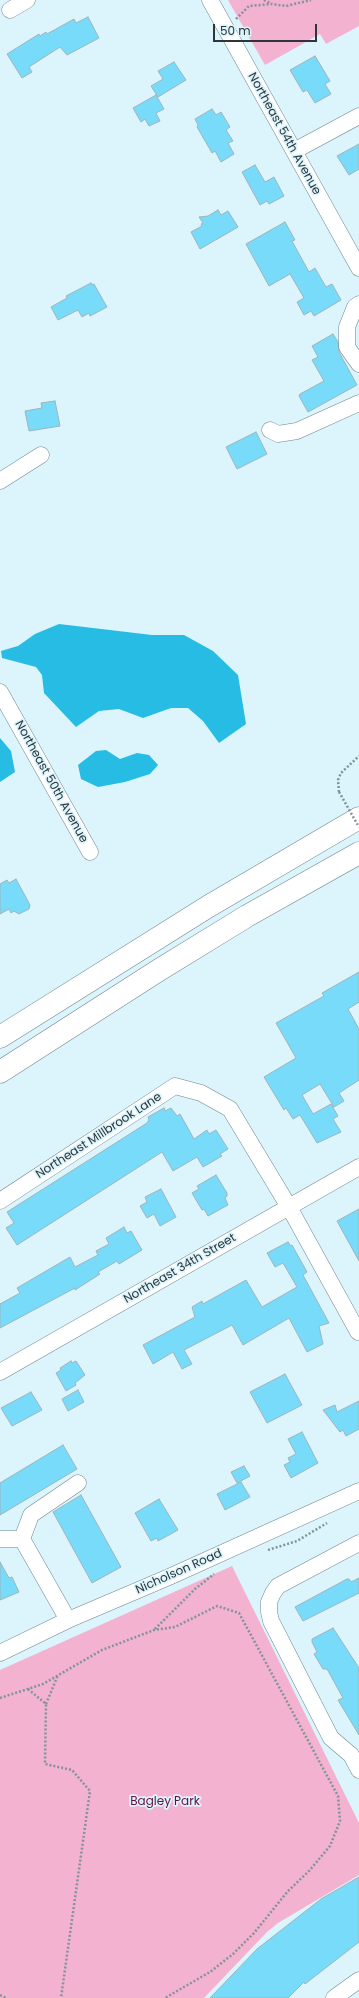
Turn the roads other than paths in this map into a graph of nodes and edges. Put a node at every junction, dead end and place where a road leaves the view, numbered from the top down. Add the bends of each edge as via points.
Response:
1 (27, 0) edge
2 (210, 0) edge
3 (10, 10) dead end
4 (359, 116) edge
5 (294, 151) junction
6 (359, 268) edge
7 (359, 304) edge
8 (359, 364) edge
9 (359, 403) edge
10 (270, 430) dead end
11 (41, 455) dead end
12 (0, 481) edge
13 (0, 692) edge
14 (359, 818) edge
15 (90, 852) dead end
16 (359, 853) edge
17 (0, 1037) edge
18 (0, 1072) edge
19 (359, 1167) edge
20 (0, 1201) edge
21 (289, 1207) junction
22 (358, 1332) edge
23 (0, 1372) edge
24 (78, 1483) dead end
25 (359, 1491) edge
26 (0, 1539) edge
27 (22, 1539) junction
28 (359, 1543) edge
29 (68, 1620) junction
30 (0, 1653) edge
31 (359, 1770) edge
32 (359, 1980) edge
33 (334, 1998) edge

1 - 3 street
2 - 5 street, Northeast 54th Avenue
4 - 5 street
5 - 6 street, Northeast 54th Avenue
7 - 8 street via 347,327 347,347
9 - 10 street via 297,431 278,434
11 - 12 street
13 - 15 street, Northeast 50th Avenue
14 - 17 highway via 210,906
16 - 18 highway via 247,916
19 - 21 street, Northeast 34th Street
20 - 21 street, Northeast Millbrook Lane via 175,1086 201,1093 230,1109
21 - 22 street
21 - 23 street, Northeast 34th Street
24 - 27 street via 31,1515
25 - 29 street, Nicholson Road
26 - 27 street
27 - 29 street
28 - 31 street via 278,1586 269,1602 269,1612 271,1621 332,1738 351,1755
29 - 30 street, Nicholson Road
32 - 33 street

